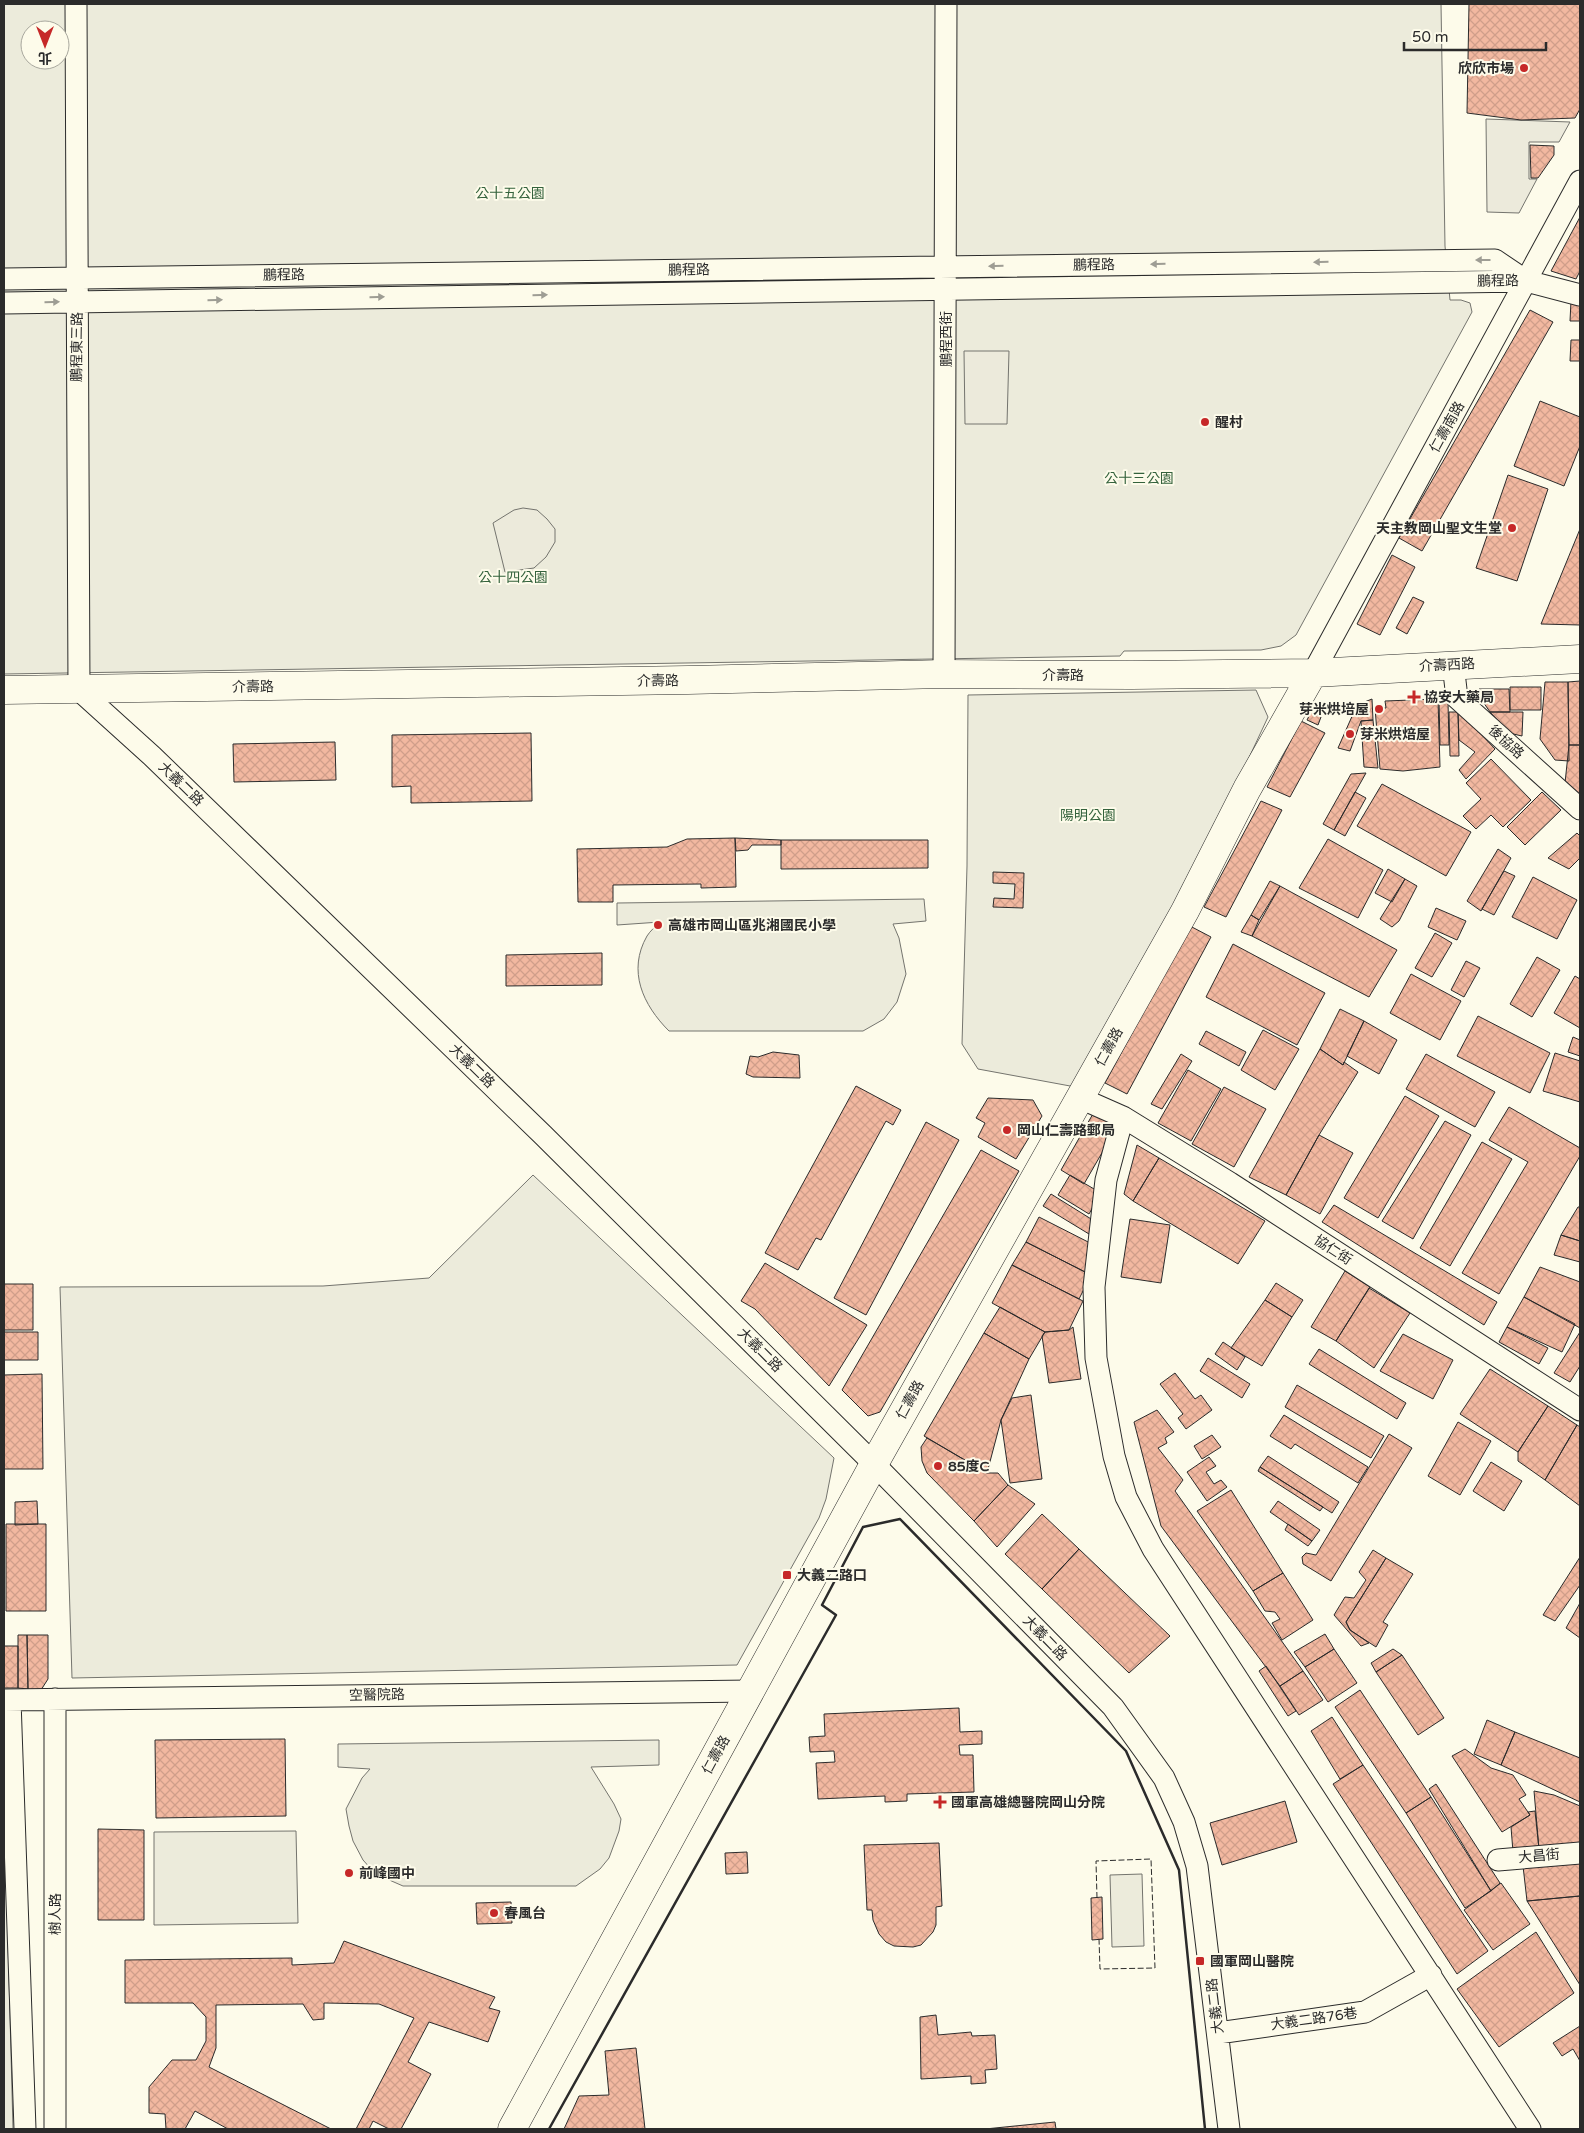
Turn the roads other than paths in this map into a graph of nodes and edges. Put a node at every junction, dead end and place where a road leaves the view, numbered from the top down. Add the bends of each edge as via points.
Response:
1 (76, 4) edge
2 (946, 4) edge
3 (1580, 181) edge
4 (946, 266) junction
5 (77, 278) junction
6 (4, 279) edge
7 (1526, 281) junction
8 (946, 288) junction
9 (1580, 294) edge
10 (77, 302) junction
11 (4, 303) edge
12 (1580, 658) edge
13 (1453, 664) junction
14 (1313, 672) junction
15 (944, 674) junction
16 (4, 690) edge
17 (79, 690) junction
18 (1580, 810) edge
19 (1080, 1098) junction
20 (1124, 1117) junction
21 (1580, 1410) edge
22 (874, 1464) junction
23 (750, 1691) junction
24 (55, 1699) junction
25 (7, 1700) edge
26 (1580, 1852) edge
27 (1498, 1860) dead end
28 (1431, 1975) junction
29 (21, 2016) junction
30 (55, 2017) junction
31 (1218, 2033) junction
32 (25, 2129) edge
33 (55, 2129) edge
34 (512, 2129) edge
35 (1229, 2129) edge
36 (1530, 2129) edge

1 - 5 street, 鵬程東三路
2 - 4 street, 鵬程西街
3 - 7 street, 仁壽南路
4 - 5 street, 鵬程路
7 -> 4 street, 鵬程路 via 1495,260
4 - 8 street, 鵬程西街
5 - 6 street, 鵬程路
5 - 10 street, 鵬程東三路
7 - 8 street, 鵬程路
7 - 9 street
7 - 14 street, 仁壽南路
10 -> 8 street, 鵬程路
8 - 15 street, 鵬程西街
11 -> 10 street, 鵬程路
10 - 17 street, 鵬程東三路
12 - 13 main road, 介壽西路
13 - 14 main road, 介壽西路
13 - 18 street, 後協路 via 1457,698
14 - 15 main road, 介壽路
14 - 19 main road, 仁壽路
15 - 17 main road, 介壽路
16 - 17 main road, 介壽路
17 - 22 street, 大義二路 via 152,756 494,1087
19 - 20 street, 協仁街
19 - 22 main road, 仁壽路
20 - 21 street, 協仁街
20 - 28 street via 1106,1180 1094,1287 1096,1358 1114,1456 1126,1498 1159,1558
22 - 23 main road, 仁壽路
22 - 31 street, 大義二路 via 1113,1707 1164,1778 1184,1822 1197,1866
23 - 24 street, 空醫院路
23 - 34 main road, 仁壽路
24 - 25 street, 空醫院路
24 - 30 street, 樹人路
25 - 29 street
26 - 27 street, 大昌街
28 - 31 street, 大義二路76巷 via 1365,2012
28 - 36 street
29 - 30 street
29 - 32 street
30 - 33 street, 樹人路
31 - 35 street, 大義二路

